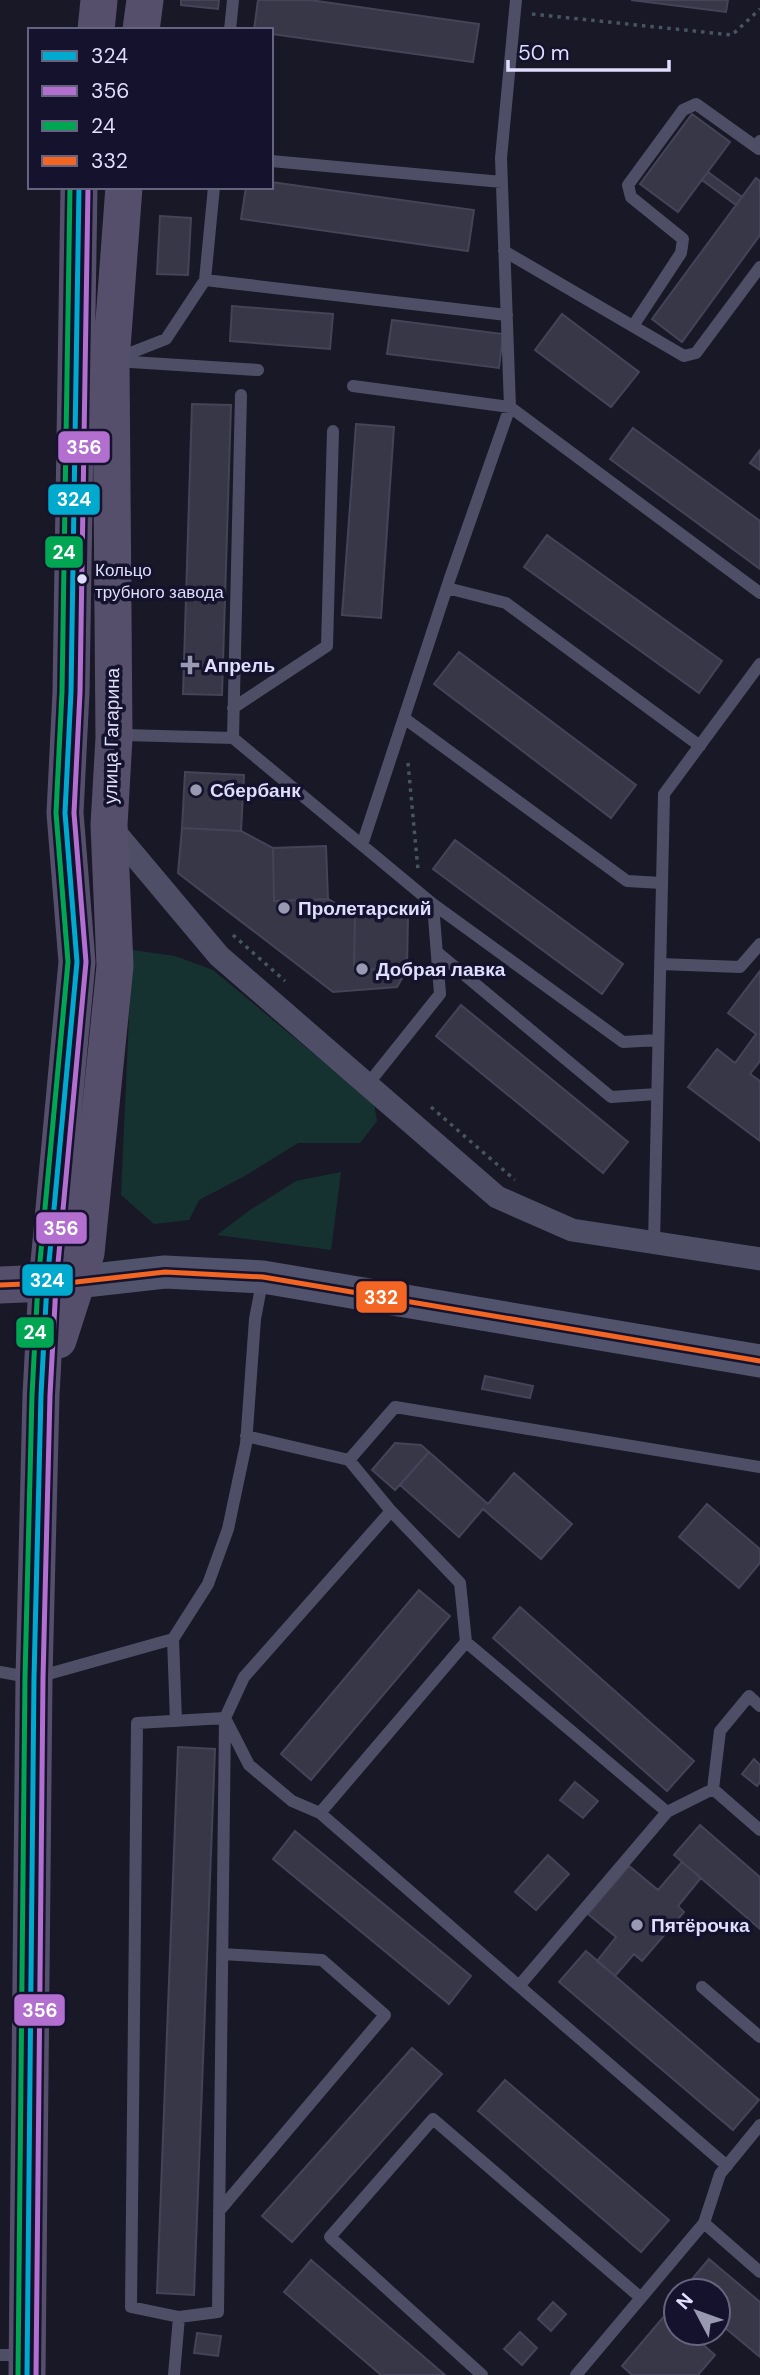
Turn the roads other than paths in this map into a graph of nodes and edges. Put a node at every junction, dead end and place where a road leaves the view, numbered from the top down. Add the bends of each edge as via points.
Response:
1 (99, 0) edge
2 (145, 0) edge
3 (233, 0) edge
4 (515, 6) edge
5 (96, 28) edge
6 (141, 28) edge
7 (230, 28) edge
8 (760, 141) edge
9 (760, 149) edge
10 (273, 161) edge
11 (502, 182) junction
12 (79, 189) edge
13 (124, 189) edge
14 (214, 189) edge
15 (505, 251) junction
16 (760, 267) edge
17 (205, 280) junction
18 (507, 315) junction
19 (633, 326) junction
20 (111, 361) junction
21 (258, 370) dead end
22 (353, 386) dead end
23 (241, 395) dead end
24 (510, 407) junction
25 (333, 431) dead end
26 (446, 588) junction
27 (760, 593) edge
28 (760, 664) edge
29 (233, 708) junction
30 (404, 718) junction
31 (114, 738) junction
32 (233, 738) junction
33 (700, 746) junction
34 (109, 825) junction
35 (362, 845) junction
36 (662, 883) junction
37 (433, 904) junction
38 (760, 944) edge
39 (437, 952) junction
40 (660, 964) junction
41 (658, 1040) junction
42 (368, 1084) junction
43 (657, 1094) junction
44 (654, 1242) junction
45 (760, 1259) edge
46 (263, 1277) junction
47 (62, 1283) junction
48 (0, 1284) edge
49 (760, 1361) edge
50 (246, 1436) junction
51 (349, 1460) junction
52 (760, 1467) edge
53 (391, 1511) junction
54 (173, 1639) junction
55 (466, 1642) junction
56 (17, 1675) edge
57 (760, 1706) edge
58 (225, 1718) junction
59 (176, 1721) junction
60 (713, 1789) junction
61 (667, 1812) junction
62 (320, 1813) junction
63 (760, 1830) edge
64 (222, 1954) junction
65 (519, 1986) junction
66 (702, 1987) dead end
67 (760, 2037) edge
68 (760, 2125) edge
69 (727, 2166) junction
70 (219, 2211) junction
71 (704, 2223) junction
72 (760, 2272) edge
73 (641, 2298) junction
74 (179, 2317) junction
75 (18, 2362) edge
76 (174, 2375) edge
77 (482, 2375) edge
78 (576, 2375) edge

1 - 5 main road
2 - 6 main road
3 - 7 lane
4 - 11 lane
8 - 9 lane
9 - 19 lane via 696,104 683,110 628,185 631,197 682,239 681,253
10 - 11 lane
11 - 15 lane
12 - 47 main road via 65,813 77,962
13 - 20 main road, улица Гагарина
14 - 17 lane
15 - 18 lane
15 - 19 lane
16 - 19 lane via 696,354 684,356
17 - 18 lane
17 - 20 lane via 166,338
18 - 24 lane
20 - 21 lane
20 - 31 main road, улица Гагарина
22 - 24 lane
23 - 29 lane
24 - 26 lane
24 - 27 lane
25 - 29 lane via 327,646
26 - 30 lane
26 - 33 lane via 506,603
28 - 33 lane
29 - 32 lane
30 - 35 lane
30 - 36 lane via 627,881
31 - 32 lane
31 - 34 main road, улица Гагарина
32 - 35 lane
33 - 36 lane via 664,794
34 - 42 street via 219,957
34 - 47 main road, улица Гагарина via 115,966 86,1253
35 - 37 lane
36 - 40 lane
37 - 39 lane
37 - 41 lane via 623,1042
38 - 40 lane via 740,967
39 - 42 lane via 440,994
39 - 43 lane via 611,1097
40 - 41 lane
41 - 43 lane
42 - 44 street via 497,1197 572,1230
43 - 44 lane
44 - 45 street
46 - 47 main road via 165,1272
46 - 49 main road
46 - 50 lane
47 - 48 main road
47 - 56 main road via 41,1395
50 - 51 lane
50 - 54 lane via 228,1529 208,1584
51 - 52 lane via 395,1407
51 - 53 lane
53 - 55 lane via 460,1583
53 - 58 lane via 244,1677
54 - 56 lane
54 - 59 lane
55 - 61 lane
55 - 62 lane
56 - 75 main road
57 - 60 lane via 749,1696 720,1731
58 - 59 lane
58 - 62 lane via 250,1765 292,1801
58 - 64 lane
59 - 74 lane via 138,1723 131,2306
60 - 61 lane
60 - 63 lane
61 - 65 lane
62 - 65 lane
64 - 70 lane
64 - 70 lane via 322,1960 385,2015
65 - 69 lane
66 - 67 lane
68 - 69 lane
69 - 71 lane
70 - 74 lane via 219,2312
71 - 72 lane
71 - 73 lane
73 - 77 lane via 433,2119 330,2237
73 - 78 lane
74 - 76 lane

